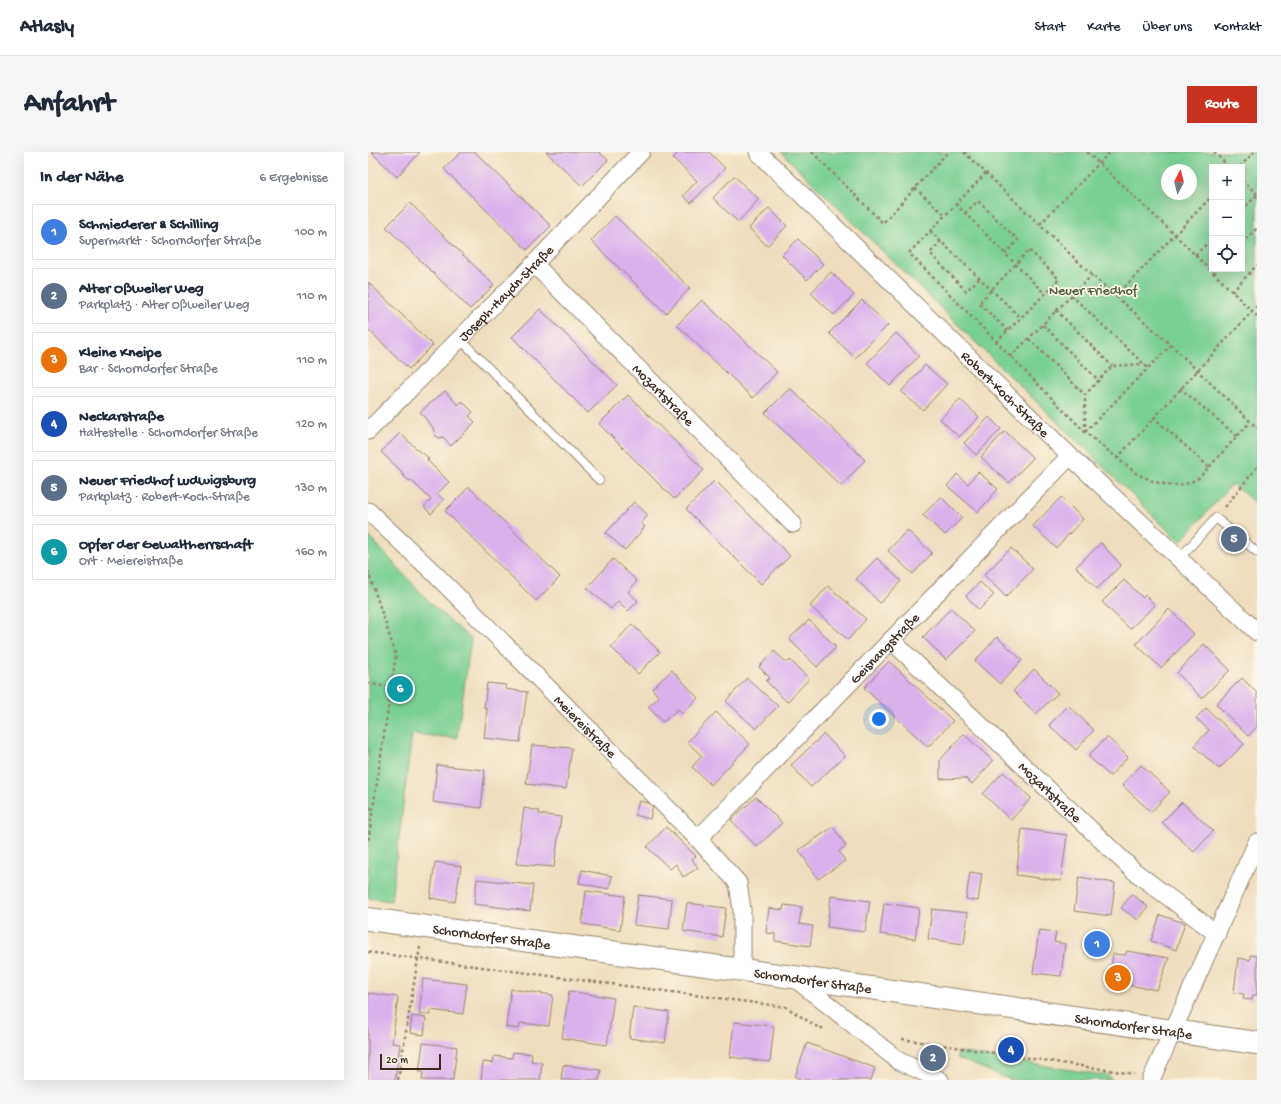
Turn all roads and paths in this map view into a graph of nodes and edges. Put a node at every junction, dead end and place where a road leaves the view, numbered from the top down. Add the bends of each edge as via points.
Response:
1 (641, 152) edge
2 (758, 152) edge
3 (812, 152) edge
4 (948, 152) edge
5 (964, 152) edge
6 (1087, 152) edge
7 (1110, 152) edge
8 (1214, 152) edge
9 (1254, 152) edge
10 (1099, 163) junction
11 (1226, 164) edge
12 (1243, 164) edge
13 (986, 173) junction
14 (1245, 183) edge
15 (915, 188) junction
16 (1257, 194) edge
17 (1209, 199) edge
18 (956, 204) junction
19 (1245, 207) edge
20 (965, 213) junction
21 (945, 215) junction
22 (1040, 224) junction
23 (1257, 228) edge
24 (930, 231) junction
25 (1175, 235) junction
26 (941, 241) junction
27 (1245, 241) edge
28 (1209, 242) edge
29 (1005, 254) junction
30 (1195, 255) junction
31 (534, 264) junction
32 (1016, 264) junction
33 (1257, 265) edge
34 (1092, 274) junction
35 (1214, 274) joint
36 (980, 278) junction
37 (992, 290) junction
38 (1232, 292) junction
39 (1045, 294) junction
40 (1071, 295) junction
41 (1116, 296) junction
42 (1257, 306) edge
43 (1056, 310) junction
44 (1252, 311) junction
45 (1257, 316) edge
46 (1021, 318) junction
47 (1043, 324) junction
48 (1008, 331) junction
49 (460, 339) junction
50 (1029, 339) junction
51 (996, 342) junction
52 (1171, 346) junction
53 (1010, 357) junction
54 (1143, 364) junction
55 (1112, 366) junction
56 (1148, 368) junction
57 (1196, 370) junction
58 (1099, 381) junction
59 (1180, 388) junction
60 (1085, 396) junction
61 (1153, 417) junction
62 (1250, 422) junction
63 (1257, 428) edge
64 (368, 431) edge
65 (1085, 432) junction
66 (1237, 436) junction
67 (1070, 456) junction
68 (1117, 458) junction
69 (1209, 467) junction
70 (1257, 467) edge
71 (599, 480) dead end
72 (368, 511) edge
73 (1216, 518) junction
74 (793, 524) dead end
75 (1257, 552) edge
76 (1178, 559) junction
77 (368, 571) edge
78 (1257, 632) edge
79 (891, 640) junction
80 (368, 683) edge
81 (391, 688) junction
82 (368, 808) edge
83 (373, 809) junction
84 (369, 835) edge
85 (698, 839) junction
86 (368, 842) edge
87 (1257, 842) edge
88 (368, 919) edge
89 (423, 927) junction
90 (1217, 934) junction
91 (368, 952) edge
92 (418, 959) junction
93 (742, 970) junction
94 (793, 977) junction
95 (862, 1032) junction
96 (1173, 1032) junction
97 (901, 1038) dead end
98 (1257, 1043) edge
99 (1152, 1078) edge
100 (398, 1080) edge
101 (940, 1080) edge

1 - 31 street, Joseph-Haydn-Straße
2 - 67 street, Robert-Koch-Straße
3 - 15 path via 883,223
4 - 15 path
5 - 13 path
6 - 10 path
7 - 10 path
8 - 11 path
9 - 12 path
10 - 22 path
10 - 25 path
13 - 18 path
13 - 22 path
14 - 16 path
15 - 21 path
16 - 19 path
17 - 25 path
18 - 20 path
18 - 21 path
20 - 29 path
20 - 29 path via 978,201 1018,240
21 - 24 path
22 - 34 path
23 - 27 path
24 - 26 path
24 - 51 path via 909,253
25 - 30 path
25 - 41 path
26 - 36 path
26 - 36 path via 930,253 966,291
28 - 30 path
29 - 32 path
30 - 35 path
31 - 49 street, Joseph-Haydn-Straße
31 - 74 street, Mozartstraße
32 - 37 path
32 - 39 path
32 - 39 path via 1029,250 1059,279
33 - 38 path
34 - 40 path
34 - 41 path
35 - 38 path
36 - 37 path
37 - 46 path
37 - 48 path via 979,303
38 - 44 path
39 - 46 path
40 - 43 path
40 - 54 path
41 - 52 path
42 - 44 path
43 - 47 path
43 - 55 path
44 - 45 path
44 - 57 path
46 - 48 path
47 - 50 path
47 - 58 path
48 - 51 path
49 - 64 street, Joseph-Haydn-Straße
49 - 71 lane
50 - 53 path
50 - 60 path
51 - 53 path
52 - 56 path
52 - 57 path
53 - 65 path
54 - 55 path
54 - 56 path
55 - 58 path
56 - 65 path
57 - 59 path
57 - 62 path
58 - 60 path
59 - 61 path
59 - 66 path
60 - 65 path
61 - 68 path
61 - 69 path
62 - 63 path
62 - 66 path
65 - 68 path
66 - 69 path
67 - 76 street, Robert-Koch-Straße
67 - 79 street, Geisnangstraße
68 - 69 path via 1137,474 1169,485 1184,485 1199,478
70 - 73 path
72 - 85 street, Meiereistraße via 433,572
73 - 75 lane
73 - 76 lane
76 - 78 street, Robert-Koch-Straße
77 - 81 path via 396,655
79 - 85 street, Geisnangstraße
79 - 90 street, Mozartstraße via 1134,871
80 - 81 path
81 - 83 path
82 - 83 path
83 - 84 path
84 - 86 path
85 - 93 street, Meiereistraße via 738,883 742,910
87 - 90 street
88 - 89 main road, Schorndorfer Straße
89 - 92 path
89 - 93 main road, Schorndorfer Straße
90 - 96 street
91 - 92 path
92 - 95 path via 786,1007 819,1028
92 - 100 path
93 - 94 main road, Schorndorfer Straße
94 - 95 street
94 - 96 main road, Schorndorfer Straße
95 - 101 street via 899,1061
96 - 98 main road, Schorndorfer Straße
96 - 99 street
97 - 99 path

